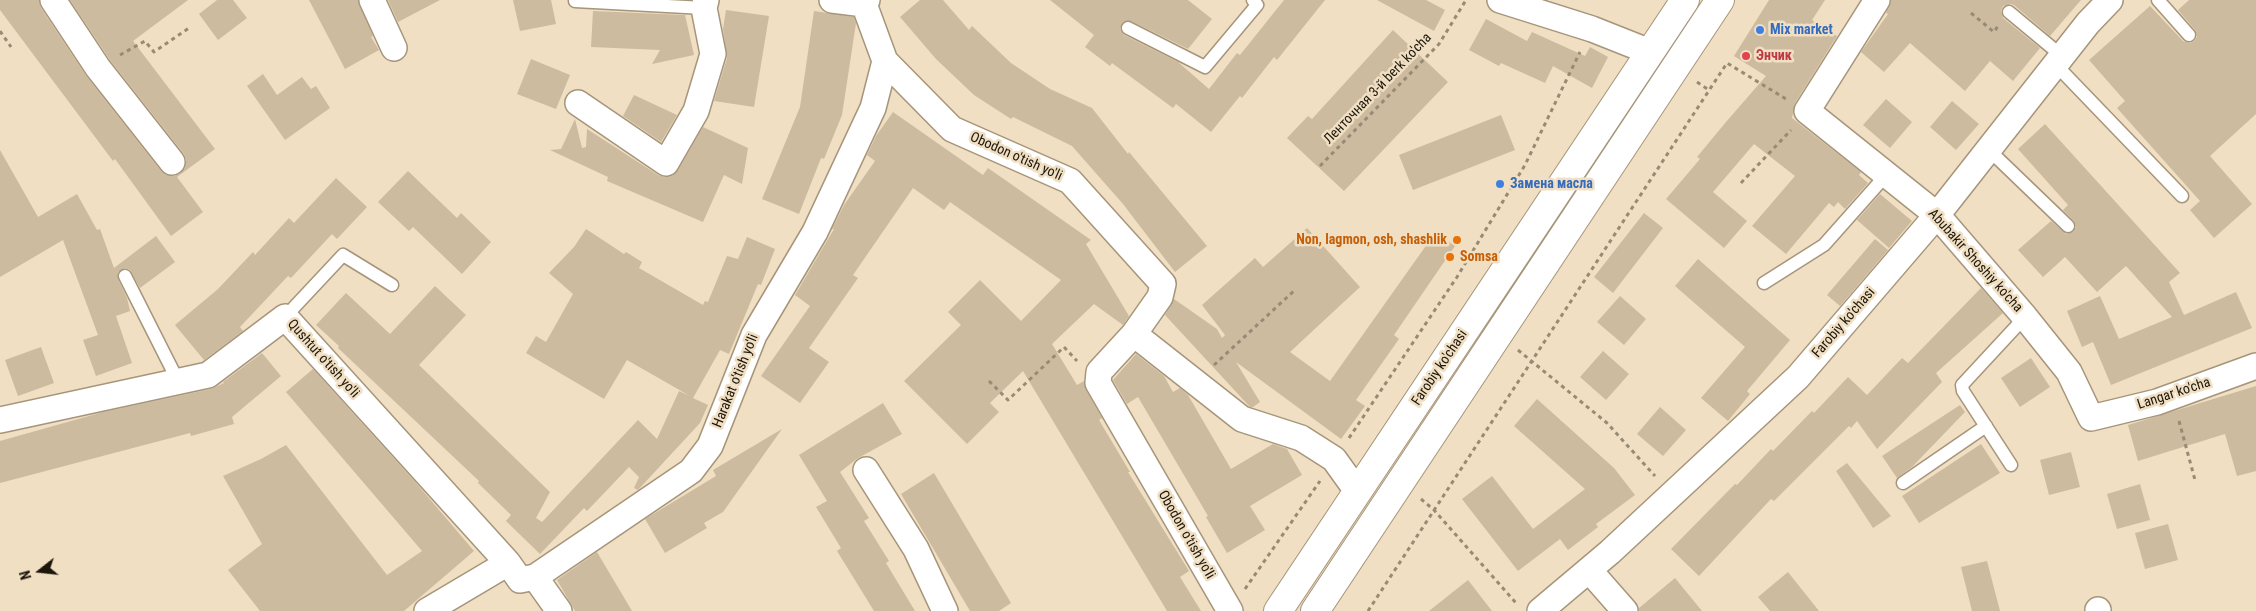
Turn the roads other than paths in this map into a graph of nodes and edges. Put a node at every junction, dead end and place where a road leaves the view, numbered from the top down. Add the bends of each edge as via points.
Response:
1 (53, 0) edge
2 (372, 0) edge
3 (832, 0) edge
4 (1254, 0) edge
5 (1500, 0) edge
6 (1685, 0) edge
7 (1720, 0) edge
8 (1877, 0) edge
9 (2110, 0) edge
10 (2158, 0) edge
11 (574, 1) edge
12 (866, 2) edge
13 (705, 4) edge
14 (2009, 12) dead end
15 (1128, 28) dead end
16 (2189, 35) dead end
17 (394, 48) dead end
18 (1650, 52) junction
19 (2059, 60) junction
20 (885, 61) junction
21 (578, 103) dead end
22 (1989, 150) junction
23 (172, 162) dead end
24 (1887, 174) junction
25 (2182, 196) dead end
26 (1937, 215) junction
27 (2068, 226) dead end
28 (125, 276) dead end
29 (1764, 283) dead end
30 (392, 285) dead end
31 (285, 317) junction
32 (2026, 317) junction
33 (1134, 334) junction
34 (2256, 366) edge
35 (178, 381) junction
36 (2091, 418) joint
37 (0, 420) edge
38 (1986, 426) junction
39 (2011, 465) dead end
40 (866, 470) dead end
41 (1902, 483) dead end
42 (1357, 491) junction
43 (508, 563) junction
44 (1589, 570) junction
45 (535, 577) junction
46 (1235, 604) edge
47 (427, 611) edge
48 (560, 611) edge
49 (945, 611) edge
50 (1278, 611) edge
51 (1315, 611) edge
52 (1540, 611) edge
53 (1626, 611) edge

1 - 23 street via 98,68
2 - 17 street
3 - 12 street
4 - 15 lane via 1257,5 1205,67
5 - 18 street via 1592,29
6 - 18 main road, Farobiy ko'chasi
7 - 51 main road
8 - 24 street, Abubakir Shoshiy ko'cha via 1807,112
9 - 19 street, Farobiy ko'chasi
10 - 16 lane
11 - 13 lane
12 - 20 street
13 - 21 street via 712,54 696,111 666,163
14 - 19 lane
18 - 42 main road, Farobiy ko'chasi
19 - 22 street, Farobiy ko'chasi
19 - 25 lane
20 - 33 street, Obodon o'tish yo'li via 952,129 1070,181 1163,284 1160,297
20 - 45 street, Harakat o'tish yo'li via 873,108 815,232 754,335 710,446 691,471
22 - 26 street, Farobiy ko'chasi
22 - 27 lane
24 - 26 street, Abubakir Shoshiy ko'cha
24 - 29 lane via 1824,245
26 - 32 street, Abubakir Shoshiy ko'cha
26 - 44 street, Farobiy ko'chasi via 1798,377
28 - 35 lane
30 - 31 lane via 343,255
31 - 35 street, Qushtut o'tish yo'li via 208,375
31 - 43 street, Qushtut o'tish yo'li
32 - 36 street, Abubakir Shoshiy ko'cha via 2068,372
32 - 38 lane via 1962,385
33 - 42 street via 1242,419 1301,438 1334,459
33 - 46 street, Obodon o'tish yo'li via 1099,372 1098,383
34 - 36 street, Langar ko'cha via 2157,402
35 - 37 street, Qushtut o'tish yo'li
38 - 39 lane
38 - 41 lane
40 - 49 street via 916,549
42 - 50 main road, Farobiy ko'chasi
43 - 45 street via 520,580
43 - 47 street
44 - 52 street, Farobiy ko'chasi
44 - 53 street
45 - 48 street

